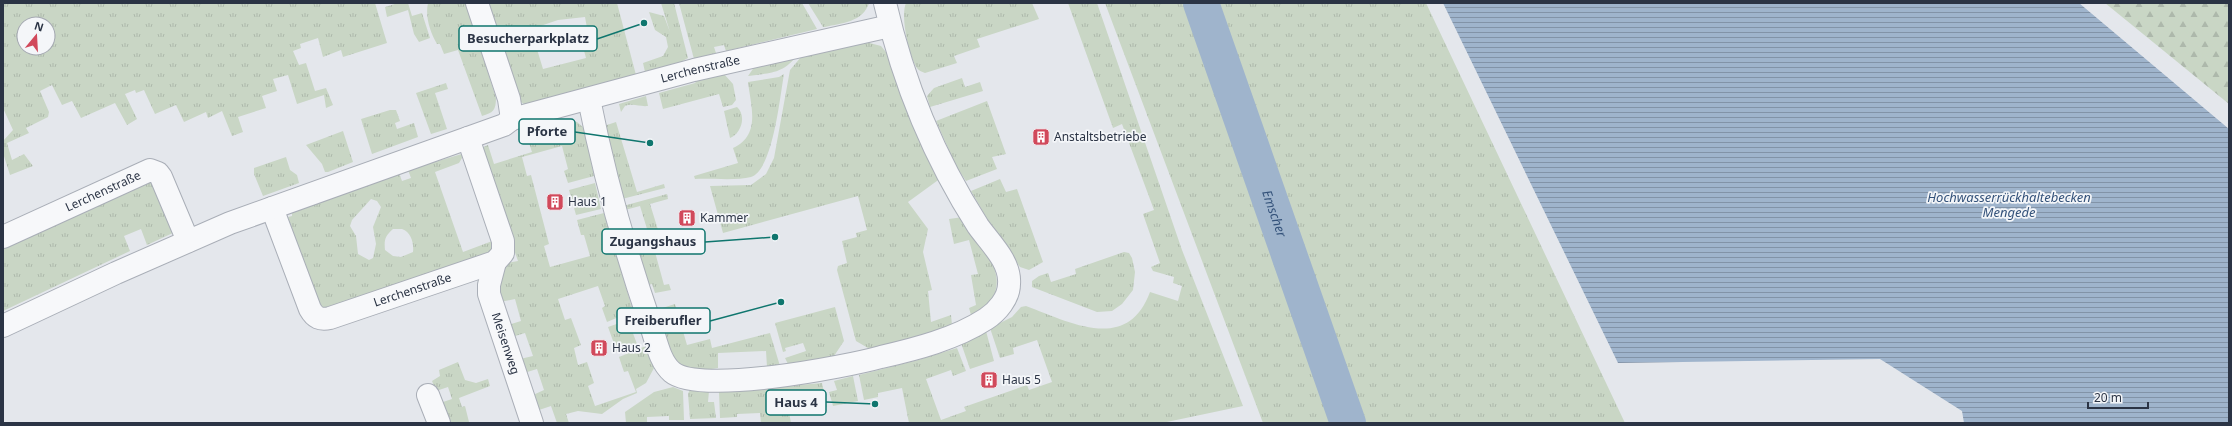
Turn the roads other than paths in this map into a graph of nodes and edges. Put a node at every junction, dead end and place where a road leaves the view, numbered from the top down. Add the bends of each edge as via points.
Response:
1 (477, 3) edge
2 (885, 3) edge
3 (890, 26) junction
4 (589, 99) junction
5 (512, 119) junction
6 (468, 138) junction
7 (272, 208) junction
8 (3, 237) edge
9 (188, 241) junction
10 (494, 262) junction
11 (3, 326) edge
12 (428, 394) dead end
13 (439, 423) edge
14 (532, 423) edge

1 - 5 street via 510,104
2 - 3 street
3 - 4 street, Lerchenstraße via 702,68
3 - 4 street via 922,117 948,174 970,213 1006,266 1010,281 1006,297 986,319 955,334 880,358 802,372 720,380 690,380 679,377 669,369 663,360 652,329 626,243
4 - 5 street, Lerchenstraße
5 - 6 street, Lerchenstraße via 504,125
6 - 7 street, Lerchenstraße
6 - 10 street via 504,241 503,253
7 - 9 street, Lerchenstraße
7 - 10 street, Lerchenstraße via 310,309 316,318 330,318
8 - 9 street, Lerchenstraße via 150,170 161,177
9 - 11 street, Lerchenstraße
10 - 14 street, Meisenweg via 489,294
12 - 13 street

